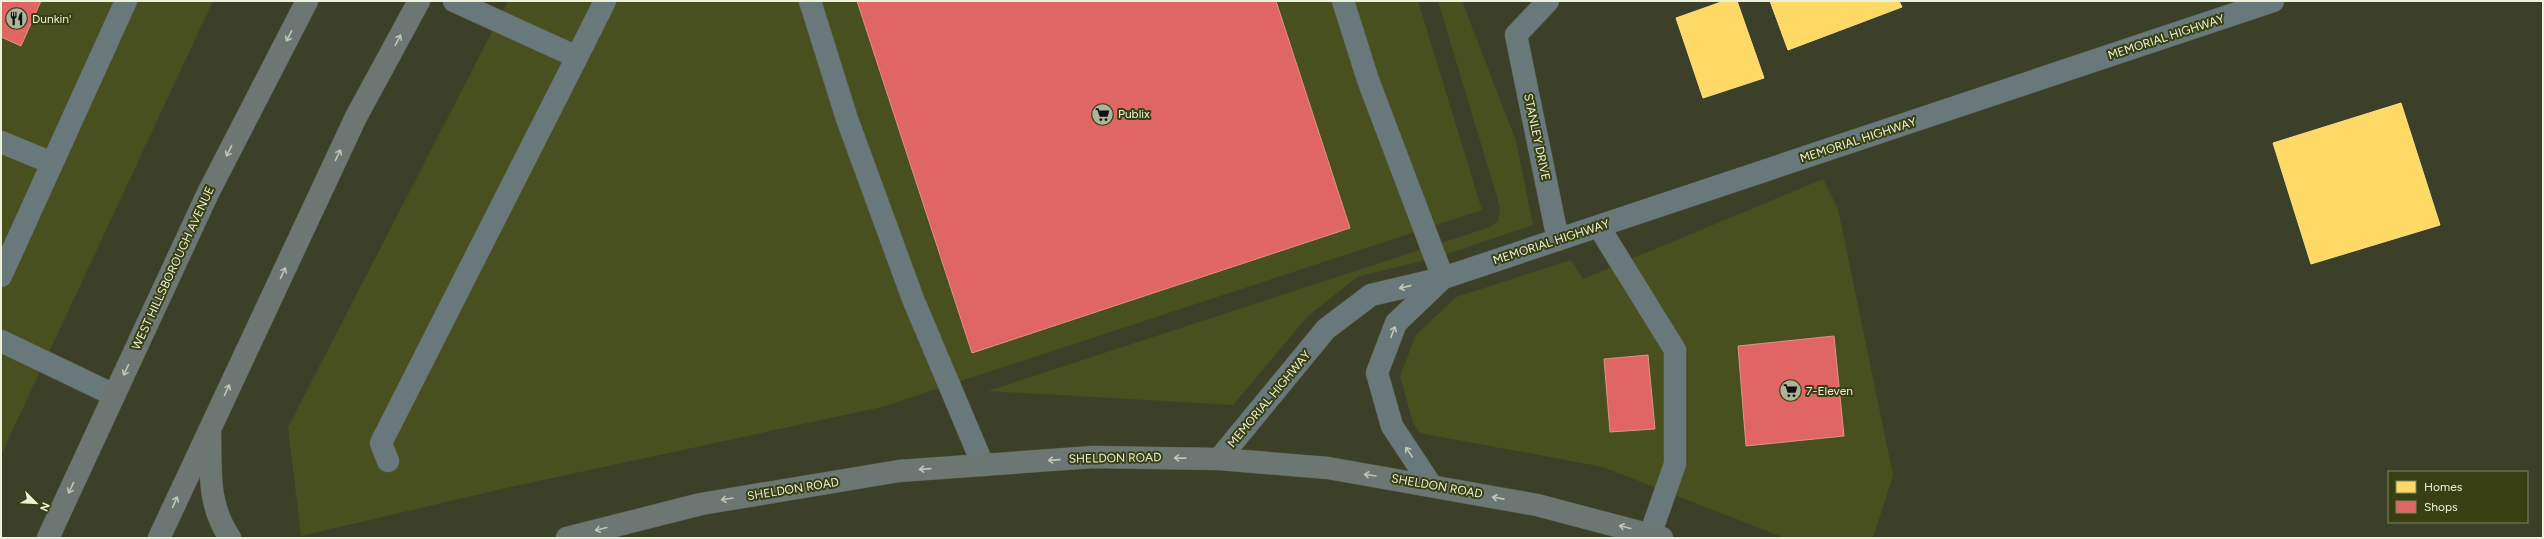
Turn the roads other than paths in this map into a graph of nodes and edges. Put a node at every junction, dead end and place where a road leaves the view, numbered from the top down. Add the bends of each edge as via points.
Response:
1 (126, 1) edge
2 (307, 1) edge
3 (419, 1) edge
4 (454, 1) edge
5 (605, 1) edge
6 (810, 1) edge
7 (1343, 1) edge
8 (1548, 1) edge
9 (2273, 1) edge
10 (577, 57) junction
11 (1, 142) edge
12 (52, 164) junction
13 (1599, 227) junction
14 (1558, 240) junction
15 (1, 276) edge
16 (1443, 278) junction
17 (1, 341) edge
18 (114, 395) junction
19 (210, 425) junction
20 (1219, 459) junction
21 (388, 461) dead end
22 (983, 465) junction
23 (1431, 485) junction
24 (1654, 537) edge
25 (48, 538) edge
26 (159, 538) edge
27 (230, 538) edge
28 (567, 538) edge

1 - 12 street
2 -> 18 main road, WEST HILLSBOROUGH AVENUE via 208,193
19 -> 3 main road via 356,117
4 - 10 street
5 - 10 street
6 - 22 street via 847,119 913,299
7 - 16 street via 1368,80
8 - 14 street, STANLEY DRIVE via 1516,35
9 - 13 street, MEMORIAL HIGHWAY
10 - 21 street via 381,443
11 - 12 street
12 - 15 street
13 - 14 street, MEMORIAL HIGHWAY
13 - 24 street via 1675,350 1675,464
14 - 16 street, MEMORIAL HIGHWAY
16 -> 20 street, MEMORIAL HIGHWAY via 1370,295 1326,329
23 -> 16 street, MEMORIAL HIGHWAY via 1392,426 1377,373 1396,323
17 - 18 street
18 -> 25 main road, WEST HILLSBOROUGH AVENUE
26 -> 19 main road
19 - 27 main road via 211,496 221,525
20 -> 22 main road, SHELDON ROAD via 1093,457
23 -> 20 main road, SHELDON ROAD via 1328,468
22 -> 28 main road, SHELDON ROAD via 899,471 701,504
24 -> 23 main road, SHELDON ROAD via 1538,505

